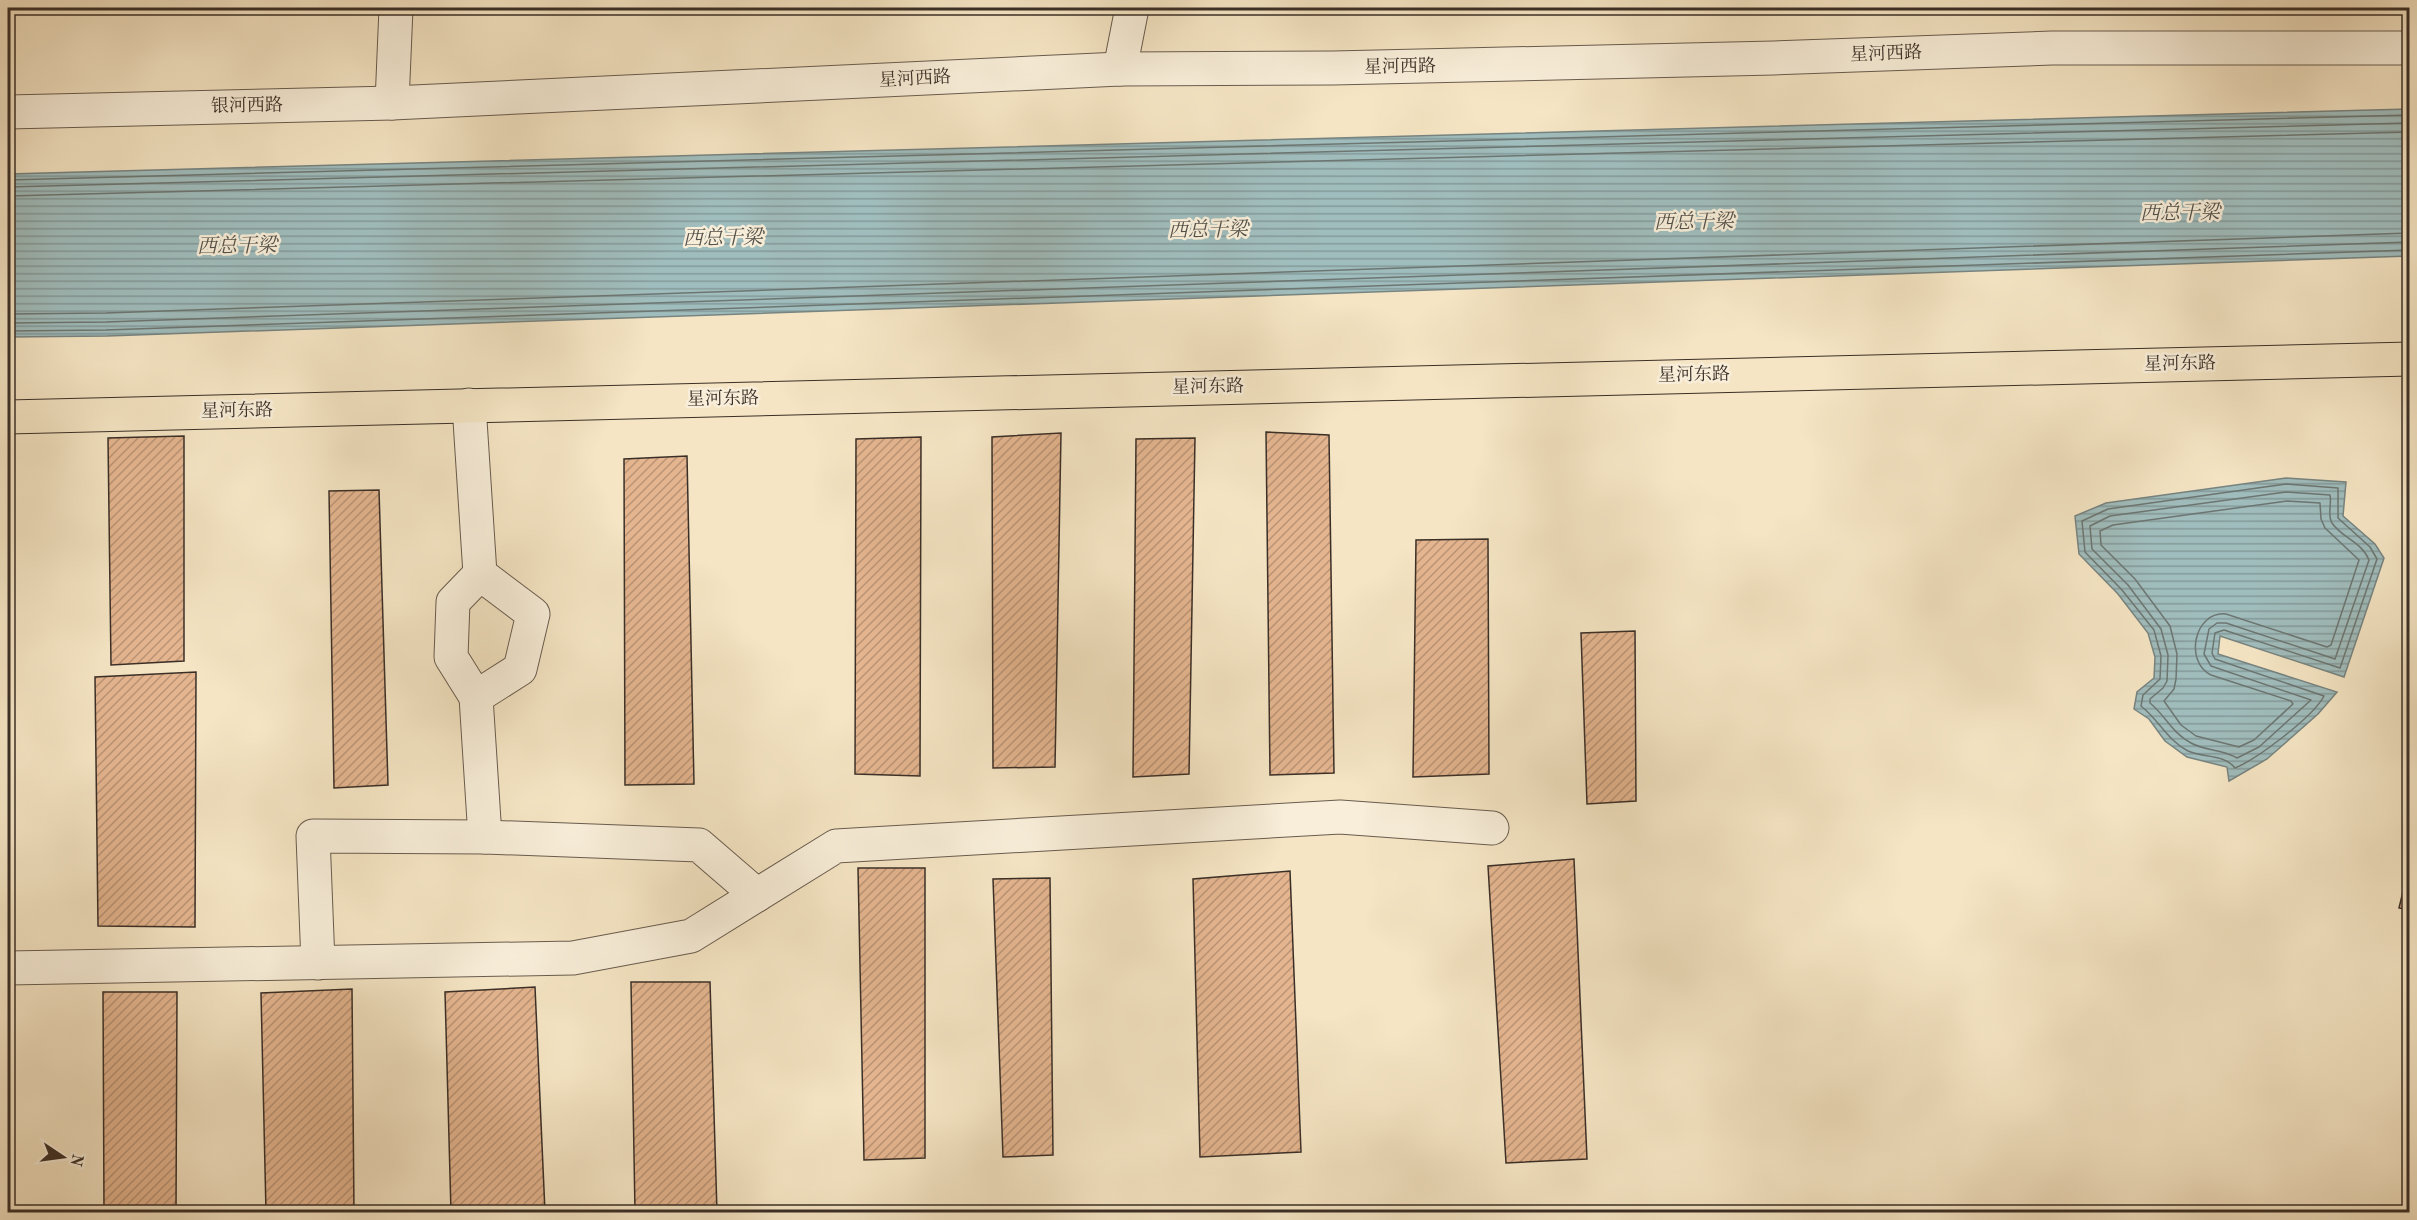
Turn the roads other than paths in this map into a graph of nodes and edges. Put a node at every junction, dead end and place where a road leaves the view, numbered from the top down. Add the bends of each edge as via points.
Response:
1 (396, 8) edge
2 (1132, 8) edge
3 (2409, 48) edge
4 (1120, 69) junction
5 (392, 103) junction
6 (8, 112) edge
7 (2409, 359) edge
8 (469, 405) junction
9 (8, 417) edge
10 (480, 574) junction
11 (476, 697) junction
12 (1492, 828) dead end
13 (485, 837) junction
14 (758, 895) junction
15 (318, 963) junction
16 (8, 968) edge

1 - 5 street
2 - 4 street
3 - 4 street, 星河西路 via 2052,48 1345,68
4 - 5 street, 星河西路
5 - 6 street, 银河西路
7 - 8 main road, 星河东路
8 - 9 main road, 星河东路
8 - 10 street
10 - 11 street via 453,602 452,613 451,657
10 - 11 street via 533,614 520,669
11 - 13 street
12 - 14 street via 1340,817 836,846
13 - 14 street via 699,846
13 - 15 street via 314,836
14 - 15 street via 691,936 573,958
15 - 16 street

